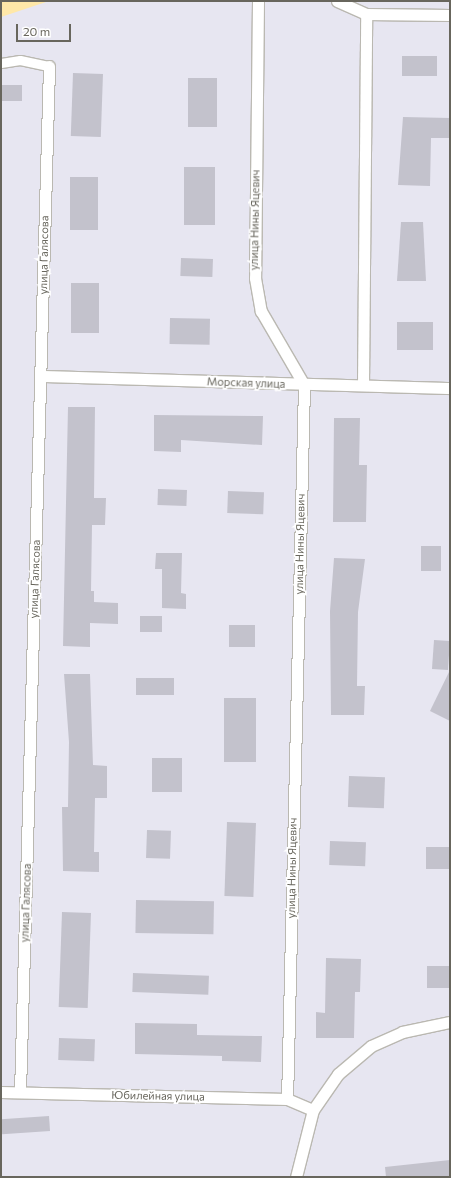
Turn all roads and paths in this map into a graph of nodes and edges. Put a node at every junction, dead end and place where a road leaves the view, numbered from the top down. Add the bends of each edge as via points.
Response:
1 (258, 1) edge
2 (337, 1) edge
3 (366, 14) junction
4 (450, 15) edge
5 (1, 63) edge
6 (49, 66) joint
7 (41, 376) junction
8 (363, 384) junction
9 (304, 385) junction
10 (450, 388) edge
11 (450, 1022) edge
12 (1, 1092) edge
13 (20, 1092) junction
14 (287, 1099) junction
15 (313, 1110) junction
16 (296, 1177) edge

1 - 9 street, улица Нины Яцевич via 255,278 262,311
2 - 3 street
3 - 4 street
3 - 8 street
5 - 6 lane via 20,60
6 - 7 street, улица Галясова
7 - 9 street, Морская улица
7 - 13 street, улица Галясова
8 - 9 street, Морская улица
8 - 10 street, Морская улица
9 - 14 street, улица Нины Яцевич
11 - 15 street via 402,1032 371,1046 338,1074
12 - 13 street, Юбилейная улица
13 - 14 street, Юбилейная улица
14 - 15 street, Юбилейная улица
15 - 16 street

